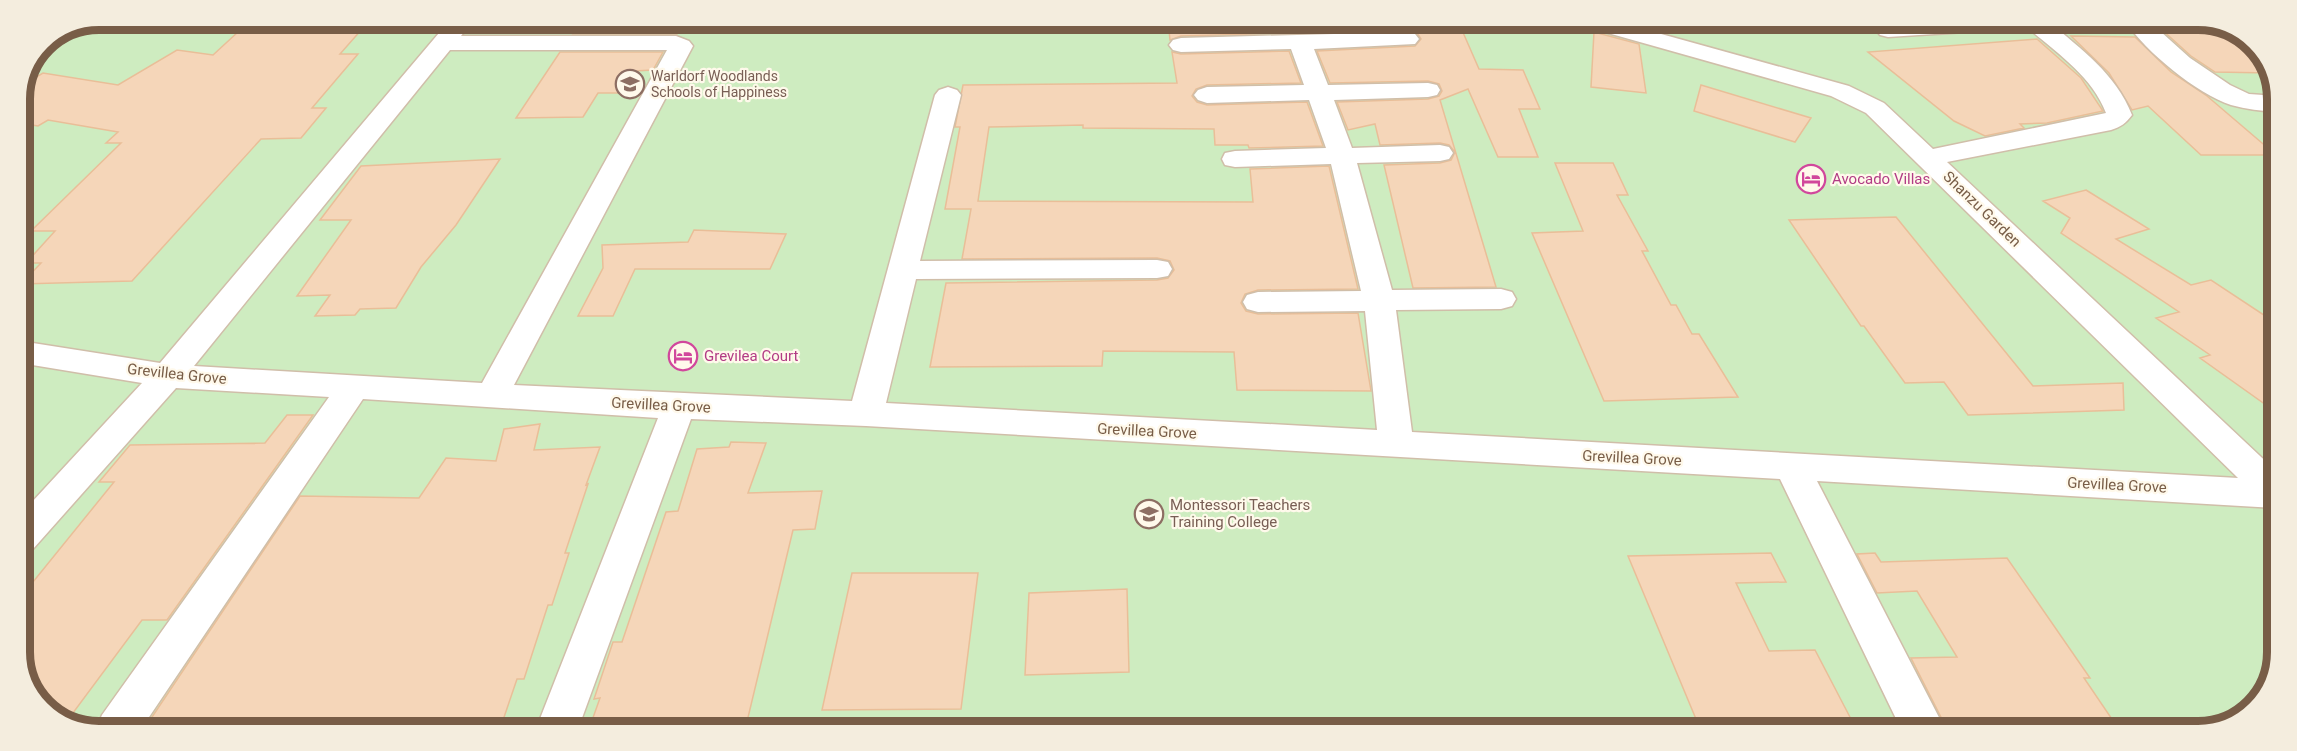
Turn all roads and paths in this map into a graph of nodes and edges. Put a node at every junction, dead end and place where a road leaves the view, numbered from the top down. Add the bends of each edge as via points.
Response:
1 (454, 30) edge
2 (1623, 30) edge
3 (2044, 30) edge
4 (2144, 30) edge
5 (1407, 39) dead end
6 (1300, 42) junction
7 (443, 43) junction
8 (1181, 45) dead end
9 (1428, 90) dead end
10 (1320, 93) junction
11 (948, 95) dead end
12 (1207, 95) dead end
13 (2267, 103) edge
14 (1440, 153) dead end
15 (1342, 156) junction
16 (1928, 158) junction
17 (1235, 159) dead end
18 (1157, 269) dead end
19 (902, 270) junction
20 (1502, 299) dead end
21 (1379, 300) junction
22 (1258, 302) dead end
23 (30, 354) edge
24 (168, 376) junction
25 (354, 387) junction
26 (494, 394) junction
27 (679, 407) junction
28 (866, 414) junction
29 (1396, 445) junction
30 (1791, 466) junction
31 (2267, 485) edge
32 (2267, 493) edge
33 (30, 528) edge
34 (123, 721) edge
35 (560, 721) edge
36 (1919, 721) edge

1 - 7 street
2 - 16 street, Shanzu Garden via 1840,91 1875,108
3 - 16 street via 2106,87 2119,115 2111,122
4 - 13 street via 2215,87 2232,97
5 - 6 street
6 - 8 street
6 - 10 street
7 - 24 street
7 - 26 street via 676,42 681,46
9 - 10 street
10 - 12 street
10 - 15 street
11 - 19 street
14 - 15 street
15 - 17 street
15 - 21 street
16 - 31 street, Shanzu Garden
18 - 19 street
19 - 28 street
20 - 21 street
21 - 22 street
21 - 29 street
23 - 24 street, Grevillea Grove
24 - 25 street, Grevillea Grove
24 - 33 street
25 - 26 street, Grevillea Grove
25 - 34 street
26 - 27 street, Grevillea Grove
27 - 28 street, Grevillea Grove
27 - 35 street
28 - 29 street, Grevillea Grove
29 - 30 street, Grevillea Grove
30 - 32 street, Grevillea Grove
30 - 36 street

